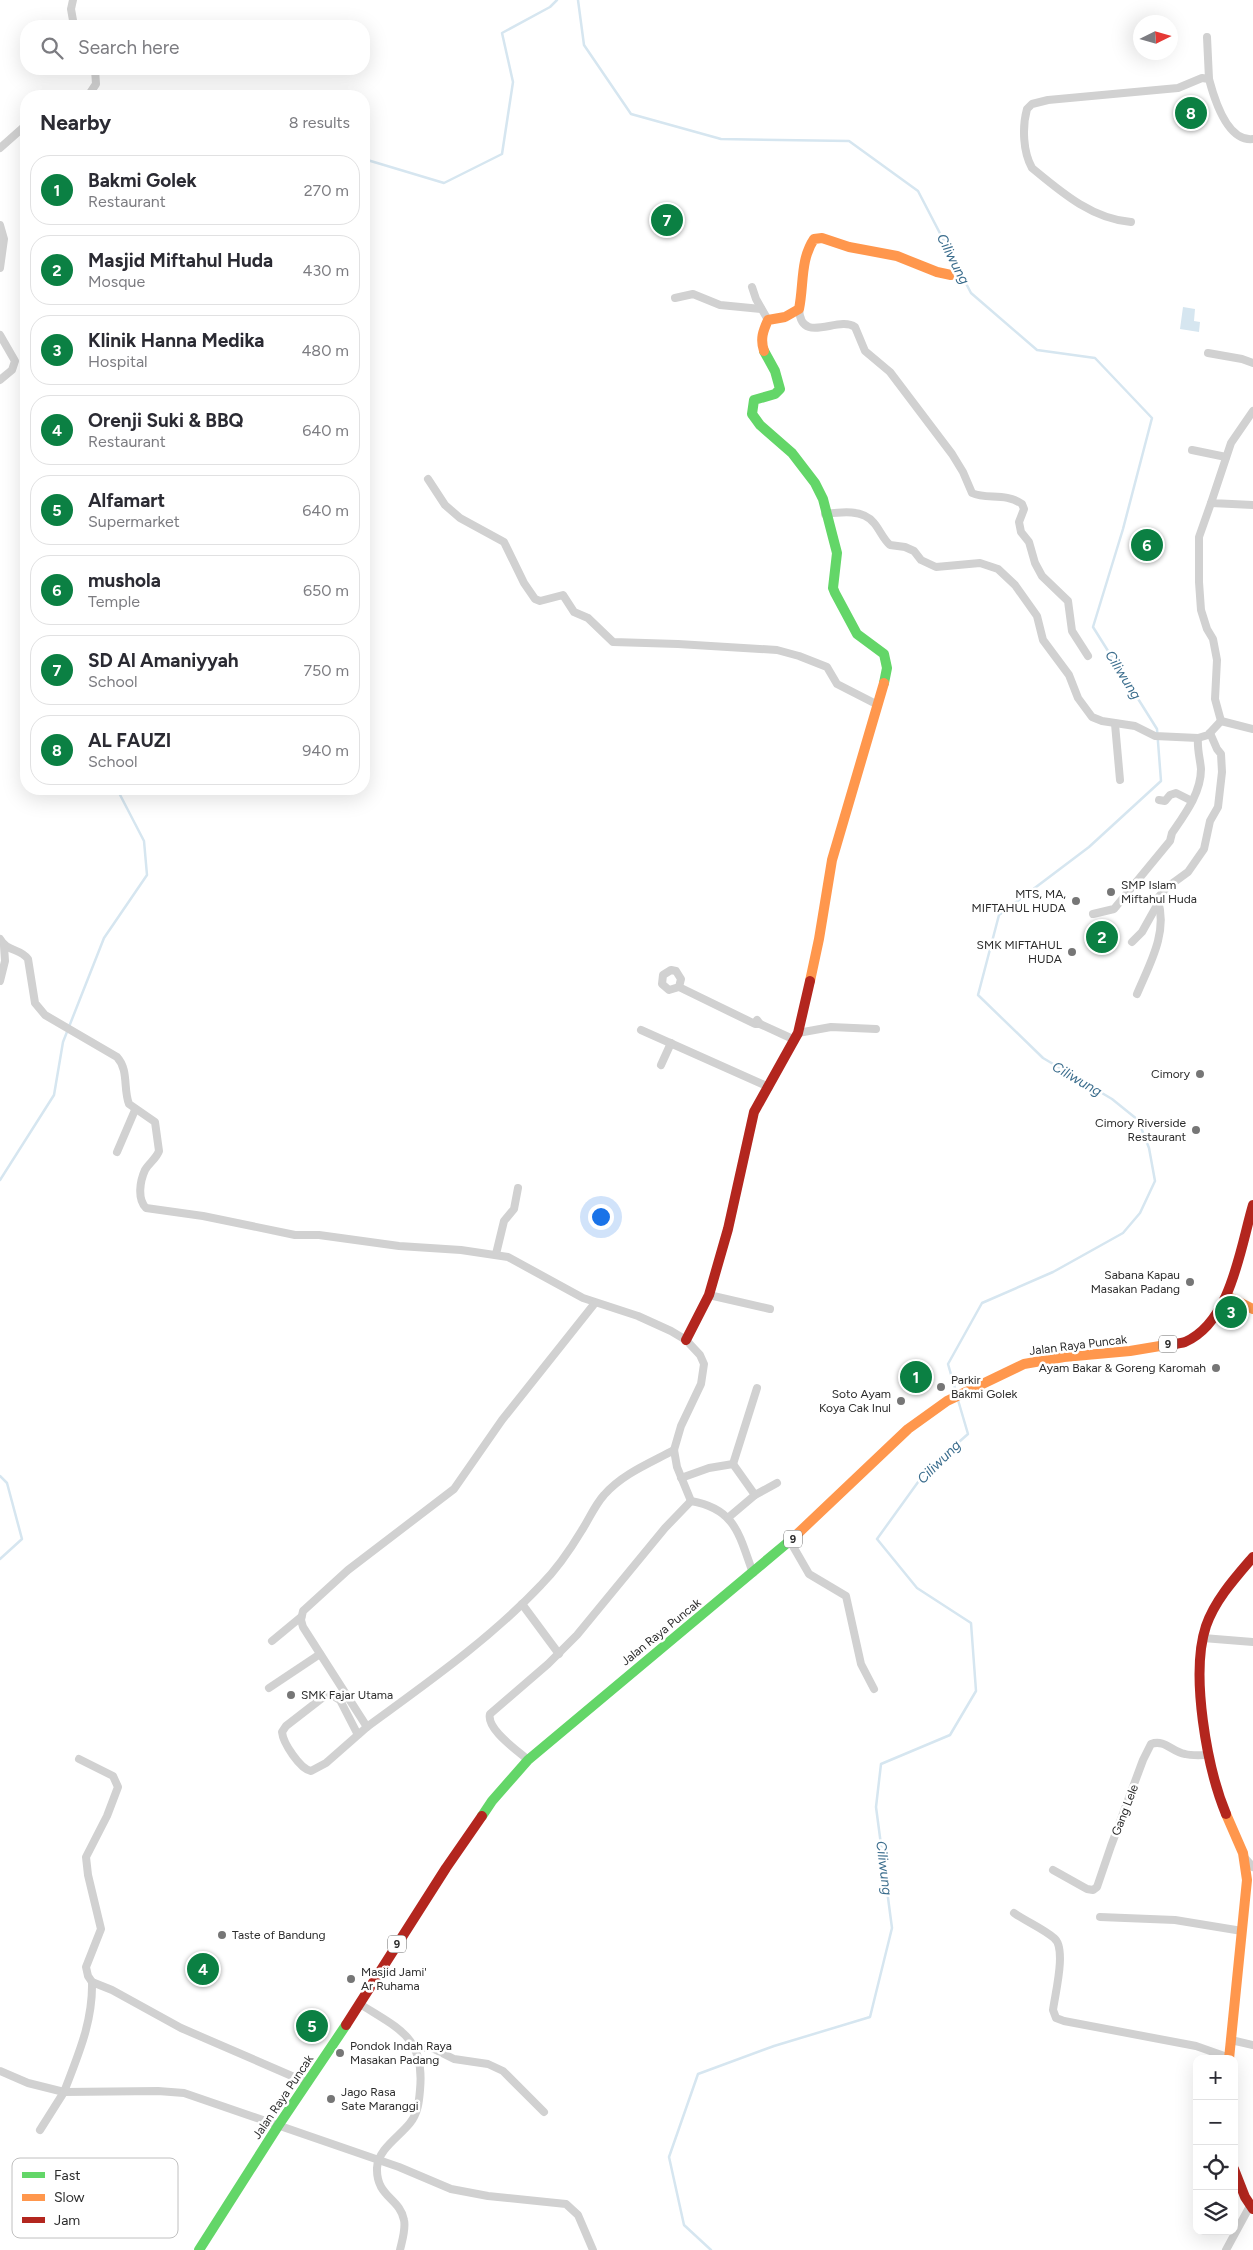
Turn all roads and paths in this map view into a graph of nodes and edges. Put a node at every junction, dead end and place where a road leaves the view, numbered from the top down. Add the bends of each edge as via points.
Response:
1 (73, 0) edge
2 (73, 20) edge
3 (1207, 37) dead end
4 (96, 75) edge
5 (1209, 79) junction
6 (92, 90) edge
7 (20, 130) edge
8 (1253, 139) edge
9 (0, 148) edge
10 (1132, 222) dead end
11 (0, 225) edge
12 (0, 268) edge
13 (951, 275) dead end
14 (752, 287) dead end
15 (675, 298) dead end
16 (761, 309) junction
17 (799, 309) junction
18 (768, 320) junction
19 (0, 334) edge
20 (1208, 353) dead end
21 (1253, 363) edge
22 (0, 380) edge
23 (1253, 411) edge
24 (1192, 450) dead end
25 (1226, 457) junction
26 (428, 479) dead end
27 (1210, 503) junction
28 (1253, 505) edge
29 (826, 514) junction
30 (1088, 656) dead end
31 (878, 706) junction
32 (1221, 721) junction
33 (1115, 724) junction
34 (1253, 729) edge
35 (1210, 733) junction
36 (1198, 738) junction
37 (1120, 780) dead end
38 (1159, 800) dead end
39 (1192, 801) junction
40 (1157, 899) junction
41 (1093, 914) dead end
42 (0, 938) edge
43 (1132, 942) dead end
44 (4, 946) junction
45 (0, 981) edge
46 (680, 986) dead end
47 (1137, 994) dead end
48 (876, 1029) dead end
49 (641, 1030) dead end
50 (796, 1037) junction
51 (671, 1043) junction
52 (662, 1065) dead end
53 (769, 1087) junction
54 (135, 1110) junction
55 (117, 1152) dead end
56 (518, 1188) dead end
57 (1253, 1206) edge
58 (496, 1254) junction
59 (709, 1295) junction
60 (1227, 1296) junction
61 (595, 1303) junction
62 (770, 1309) dead end
63 (1253, 1309) edge
64 (686, 1340) junction
65 (757, 1388) dead end
66 (674, 1450) junction
67 (733, 1464) junction
68 (682, 1478) junction
69 (777, 1483) dead end
70 (755, 1495) junction
71 (691, 1501) junction
72 (729, 1517) junction
73 (790, 1541) junction
74 (1253, 1557) edge
75 (753, 1573) junction
76 (522, 1604) junction
77 (301, 1617) junction
78 (1203, 1638) junction
79 (272, 1641) dead end
80 (1253, 1642) edge
81 (320, 1654) junction
82 (559, 1654) junction
83 (269, 1688) dead end
84 (874, 1689) dead end
85 (367, 1728) junction
86 (358, 1735) junction
87 (1209, 1755) junction
88 (79, 1759) dead end
89 (528, 1760) junction
90 (1244, 1857) junction
91 (1253, 1867) edge
92 (1053, 1870) dead end
93 (1014, 1914) dead end
94 (1100, 1917) dead end
95 (1242, 1931) junction
96 (92, 1982) junction
97 (360, 2004) junction
98 (1231, 2040) junction
99 (1253, 2045) edge
100 (416, 2048) junction
101 (1222, 2055) edge
102 (1230, 2055) edge
103 (0, 2071) edge
104 (308, 2084) junction
105 (64, 2092) junction
106 (544, 2112) dead end
107 (278, 2126) junction
108 (40, 2130) dead end
109 (378, 2161) junction
110 (1238, 2178) edge
111 (1252, 2208) edge
112 (199, 2250) edge
113 (400, 2250) edge
114 (592, 2250) edge
115 (1226, 2250) edge

1 - 2 street
3 - 5 street
4 - 6 street
5 - 8 street via 1216,106 1234,131 1242,138
5 - 10 street via 1202,78 1178,88 1048,100 1032,104 1027,109 1025,137 1028,162 1032,168 1082,206 1115,221
7 - 9 street
11 - 12 street via 4,239
13 - 17 main road via 897,256 850,248 817,238 808,247
14 - 16 street
15 - 16 street via 693,294 720,305
16 - 18 street
17 - 18 main road
17 - 30 street via 804,323 815,328 845,323 855,327 865,351 890,372 952,454 972,493 1002,496 1022,504 1024,509 1019,522 1035,563 1042,576 1068,601 1072,630
18 - 29 main road via 762,332 763,348 777,374 780,389 775,394 754,400 752,414 804,468 823,499
19 - 22 street via 15,360 12,370
20 - 21 street
23 - 25 street
24 - 25 street
25 - 27 street
26 - 31 street via 445,505 460,518 504,542 535,599 563,595 574,612 588,618 612,642 788,652 828,667 837,684
27 - 28 street
27 - 32 street via 1199,537 1199,582 1201,610 1213,639 1215,699
29 - 31 main road via 837,553 835,593 857,634 886,658 887,668
29 - 33 street via 850,512 866,516 890,545 914,551 921,560 936,567 980,562 998,570 1015,584 1037,616 1048,650 1069,675 1078,698 1092,717
31 - 50 main road via 832,860 819,940
32 - 34 street
32 - 35 street
33 - 36 street via 1136,726 1155,736
33 - 37 street
35 - 36 street
35 - 40 street via 1221,754 1218,807 1210,821 1204,849 1188,872
36 - 39 street via 1200,778
38 - 39 street via 1165,801 1176,793
39 - 41 street via 1170,841 1114,909
40 - 43 street via 1142,932
40 - 47 street via 1162,915 1159,935
42 - 44 street
44 - 45 street
44 - 54 street via 26,957 31,967 36,1006 43,1014 120,1061 128,1100
46 - 50 street via 760,1024
48 - 50 street via 831,1028
49 - 51 street
50 - 53 main road
51 - 52 street
51 - 53 street
53 - 59 main road via 754,1112 728,1229
54 - 55 street
54 - 58 street via 154,1120 158,1136 159,1151 145,1170 140,1188 142,1203 148,1209 203,1216 295,1235 319,1234 399,1246
56 - 58 street via 514,1209 504,1221
57 - 60 main road, Jalan Raya Puncak / 9
58 - 61 street via 524,1264
59 - 62 street
59 - 64 main road
60 - 63 main road
60 - 73 main road, Jalan Raya Puncak / 9 via 1206,1328 1184,1342 1024,1364 947,1401 908,1429
61 - 64 street via 638,1316
61 - 77 street via 508,1412 454,1489 348,1570 308,1606
64 - 66 street via 700,1355 704,1370
65 - 67 street
66 - 68 street
66 - 76 street via 624,1477 609,1490 557,1566
67 - 68 street
67 - 70 street
68 - 71 street
69 - 70 street
70 - 72 street
71 - 72 street via 708,1505
71 - 82 street
72 - 75 street
73 - 75 main road, Jalan Raya Puncak / 9
73 - 84 street via 809,1574 846,1596 861,1664
74 - 78 main road via 1224,1593
75 - 89 main road, Jalan Raya Puncak / 9
76 - 82 street
76 - 85 street via 478,1643
77 - 79 street
77 - 81 street via 303,1627
78 - 80 street
78 - 87 main road via 1201,1685
81 - 83 street
81 - 85 street
82 - 89 street via 490,1717 495,1730
85 - 86 street
86 - 86 street via 326,1763 310,1771 303,1768 282,1732 330,1694 340,1700
87 - 90 main road via 1219,1795
87 - 92 street, Gang Lele via 1185,1755 1164,1744 1151,1744 1097,1887 1087,1889
88 - 96 street via 113,1776 118,1787 86,1857 101,1929 86,1970
89 - 97 main road, Jalan Raya Puncak / 9 via 496,1796 446,1868
90 - 91 street
90 - 95 main road via 1247,1882
93 - 101 street via 1056,1939 1060,1946 1053,2010 1056,2018 1196,2046
94 - 95 street via 1175,1920
95 - 98 main road
96 - 104 street via 181,2028
96 - 105 street via 88,2028
97 - 100 street via 402,2031
97 - 104 main road, Jalan Raya Puncak / 9
98 - 99 street
98 - 102 main road
100 - 106 street via 432,2048 454,2059 488,2064 502,2070
100 - 109 street via 421,2083 416,2112
103 - 105 street via 28,2083
104 - 107 main road, Jalan Raya Puncak / 9
105 - 107 street via 178,2092
105 - 108 street
107 - 109 street
107 - 112 main road, Jalan Raya Puncak / 9
109 - 113 street via 378,2184 403,2215 405,2223
109 - 114 street via 465,2193 566,2204 578,2215
110 - 111 main road
111 - 115 street

